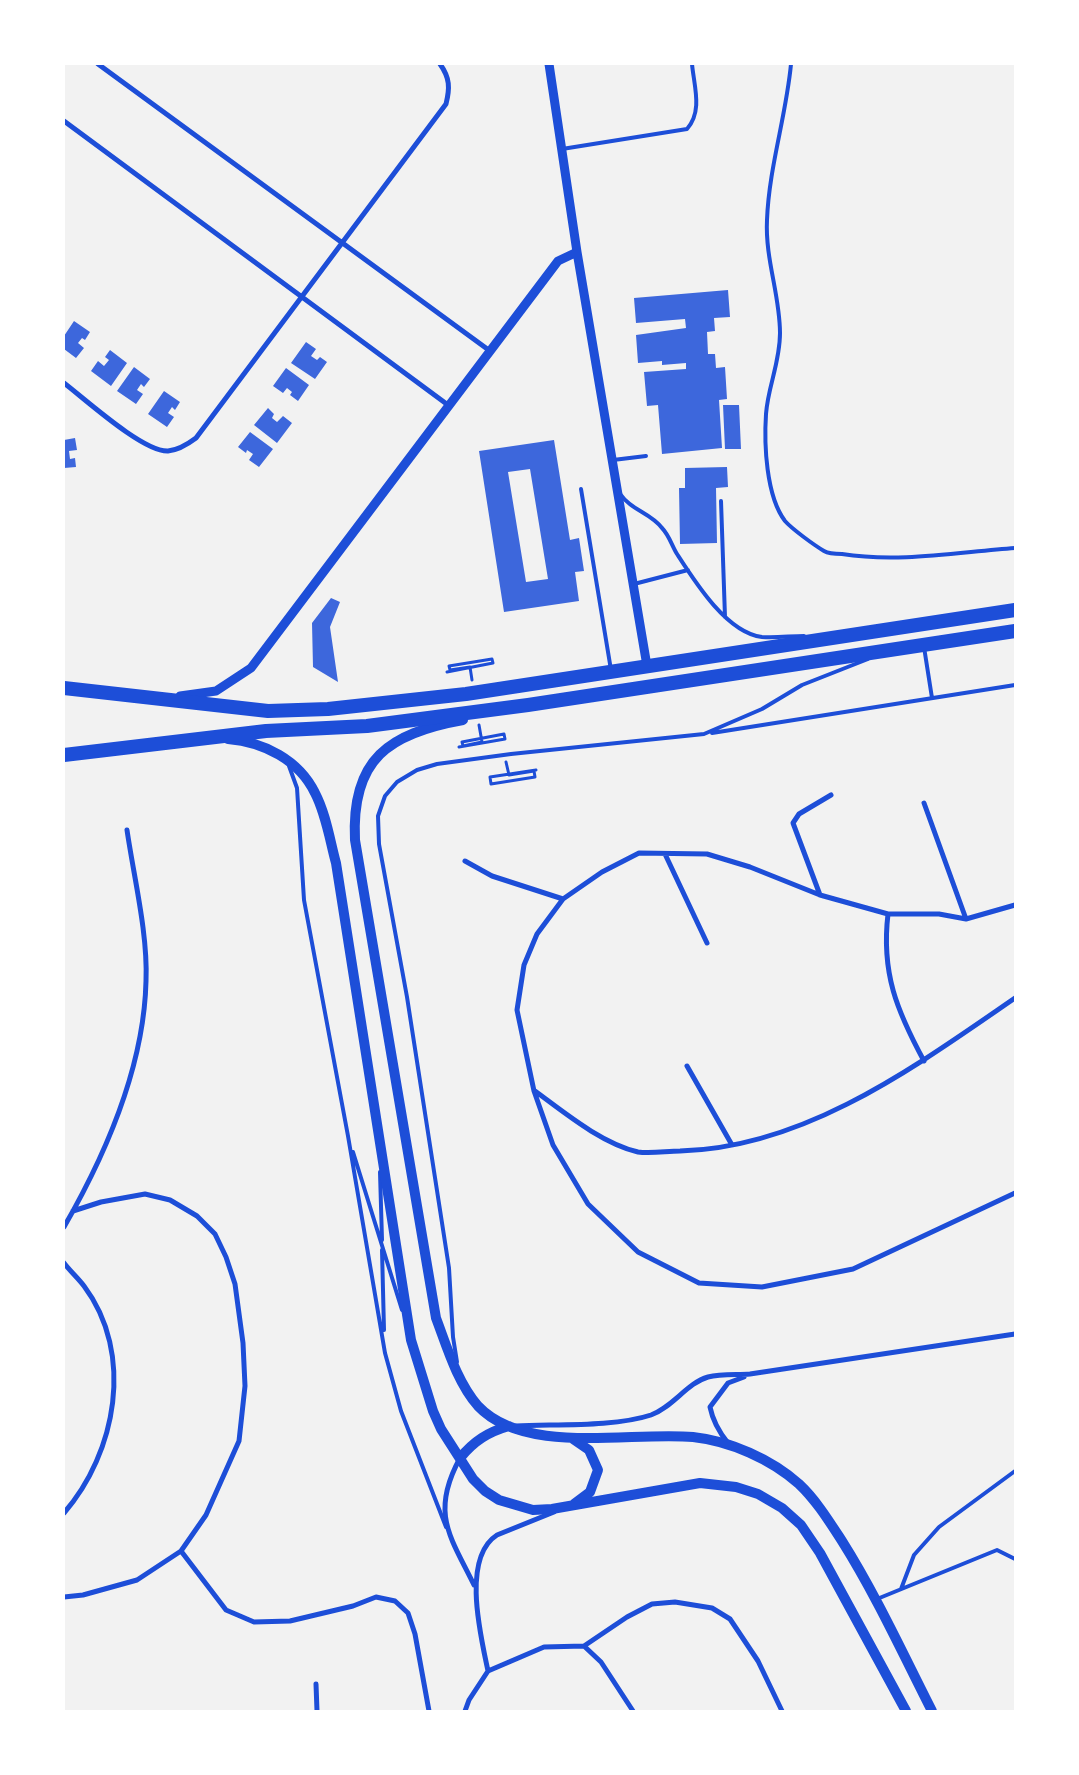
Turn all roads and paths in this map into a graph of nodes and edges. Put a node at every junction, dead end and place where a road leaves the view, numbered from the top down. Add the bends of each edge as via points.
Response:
1 (98, 64) edge
2 (440, 64) edge
3 (549, 64) edge
4 (692, 64) edge
5 (791, 64) edge
6 (64, 121) edge
7 (562, 149) junction
8 (342, 243) junction
9 (577, 252) junction
10 (302, 297) junction
11 (490, 352) junction
12 (64, 383) edge
13 (67, 388) edge
14 (448, 405) junction
15 (646, 456) dead end
16 (613, 460) junction
17 (581, 489) dead end
18 (618, 491) junction
19 (721, 501) dead end
20 (1015, 548) edge
21 (688, 570) junction
22 (634, 584) junction
23 (1015, 610) edge
24 (725, 617) junction
25 (1015, 631) edge
26 (854, 635) junction
27 (924, 645) junction
28 (895, 649) junction
29 (648, 666) junction
30 (470, 667) dead end
31 (447, 672) dead end
32 (611, 672) junction
33 (1015, 685) edge
34 (64, 688) edge
35 (132, 696) junction
36 (932, 698) junction
37 (528, 705) junction
38 (469, 715) junction
39 (704, 734) junction
40 (196, 738) junction
41 (482, 742) dead end
42 (458, 747) dead end
43 (64, 755) edge
44 (285, 757) junction
45 (536, 770) dead end
46 (509, 775) dead end
47 (831, 795) dead end
48 (924, 803) dead end
49 (128, 830) dead end
50 (665, 854) junction
51 (465, 862) dead end
52 (820, 895) junction
53 (562, 899) junction
54 (1015, 905) edge
55 (888, 914) junction
56 (966, 919) junction
57 (707, 943) dead end
58 (1015, 998) edge
59 (924, 1061) junction
60 (687, 1066) dead end
61 (534, 1091) junction
62 (379, 1132) junction
63 (348, 1136) junction
64 (732, 1145) junction
65 (1015, 1193) edge
66 (73, 1211) junction
67 (64, 1227) edge
68 (382, 1245) junction
69 (64, 1263) edge
70 (1015, 1334) edge
71 (411, 1340) junction
72 (384, 1345) junction
73 (459, 1374) junction
74 (750, 1374) junction
75 (509, 1426) junction
76 (571, 1438) junction
77 (729, 1444) junction
78 (460, 1458) junction
79 (1015, 1471) edge
80 (571, 1506) junction
81 (64, 1513) edge
82 (446, 1528) junction
83 (181, 1551) junction
84 (1015, 1559) edge
85 (475, 1586) junction
86 (901, 1589) junction
87 (64, 1597) edge
88 (875, 1600) junction
89 (584, 1646) junction
90 (488, 1671) junction
91 (316, 1684) dead end
92 (317, 1711) edge
93 (430, 1711) edge
94 (465, 1711) edge
95 (633, 1711) edge
96 (782, 1711) edge
97 (906, 1711) edge
98 (932, 1711) edge

1 - 8 street
2 - 8 street via 448,74 450,90 446,104
3 - 7 street
4 - 7 lane via 697,108 694,121 687,129
5 - 20 lane via 788,100 770,181 767,222 769,264 780,331 779,359 766,413 767,470 777,504 785,521 825,552 873,559
6 - 10 street
7 - 9 street
8 - 10 street
8 - 11 street
9 - 11 street via 558,261
9 - 16 street
10 - 13 street via 196,438 184,447 167,451 151,447
10 - 14 street
11 - 14 street
12 - 13 street
14 - 35 street via 251,668 216,691 180,696
15 - 16 lane
16 - 18 street
17 - 32 lane
18 - 21 lane via 624,500 663,528
18 - 22 street
19 - 24 lane
21 - 22 lane
21 - 24 lane
22 - 29 street
23 - 26 highway
24 - 26 lane via 742,631 761,637
25 - 27 highway
26 - 29 highway
27 - 28 highway
27 - 36 lane
28 - 37 highway
28 - 39 lane via 802,685 774,703
29 - 32 highway
30 - 31 path via 450,670 449,666 492,659 493,663
32 - 35 highway via 456,695 298,711 254,710
33 - 36 lane
34 - 35 highway
36 - 39 lane
37 - 38 main road
37 - 38 highway
38 - 40 highway
38 - 73 main road via 390,744 359,786 354,816 355,840 436,1318
39 - 73 lane via 437,764 417,770 397,782 385,796 378,816 379,844 407,997 449,1268 452,1338
40 - 43 highway
40 - 44 main road via 256,744
41 - 42 path via 463,746 462,742 504,734 505,739
44 - 62 main road via 306,778 316,794 336,863
44 - 63 lane via 297,788 304,900
45 - 46 path via 490,777 491,784 535,777 534,771
47 - 52 street via 799,814 793,823
48 - 56 street
49 - 66 street via 144,945 144,1015 121,1110
50 - 52 street via 707,854
50 - 53 street via 640,853 602,872
50 - 57 street
51 - 53 street via 492,876
52 - 55 street
53 - 61 street via 537,934 524,965 517,1010
54 - 56 street
55 - 56 street via 939,914
55 - 59 street via 886,934 892,993
58 - 59 street
59 - 64 street via 847,1105 793,1127
60 - 64 street
61 - 64 street via 590,1131 639,1152
61 - 65 street via 553,1145 588,1204 638,1252 699,1283 762,1287 853,1269
62 - 68 lane
62 - 71 main road
63 - 68 lane
63 - 72 lane
66 - 67 street
66 - 83 street via 145,1194 170,1200 197,1216 215,1234 235,1284 245,1386 239,1441 206,1515
68 - 71 lane
68 - 72 lane
69 - 81 street via 85,1287 103,1322 113,1361 114,1397 108,1432 91,1472
70 - 74 street
71 - 78 main road via 433,1411
72 - 82 lane via 401,1412
73 - 75 main road via 479,1406
74 - 75 street via 707,1377 651,1415 588,1423
74 - 77 street via 728,1382 710,1407 719,1432
75 - 76 main road
75 - 78 main road via 480,1438
76 - 77 main road via 659,1435 695,1437
76 - 80 main road via 589,1450 598,1470 590,1492
77 - 88 main road via 799,1483 824,1513
78 - 80 main road via 473,1479 499,1500 534,1510
78 - 82 street via 447,1491
79 - 86 lane via 939,1527 914,1555
80 - 85 street via 489,1539 483,1548
80 - 97 main road via 700,1483 736,1487 758,1494 782,1508 801,1526 820,1553
82 - 85 street
83 - 87 street via 137,1580
83 - 93 street via 226,1610 254,1622 290,1621 376,1597 395,1601 408,1613 415,1634
84 - 86 lane via 997,1550
85 - 90 street
86 - 88 lane
88 - 98 main road
89 - 90 street via 544,1647
89 - 95 street via 601,1662
89 - 96 street via 652,1604 675,1602 712,1608 730,1619 758,1661
90 - 94 street
91 - 92 street

